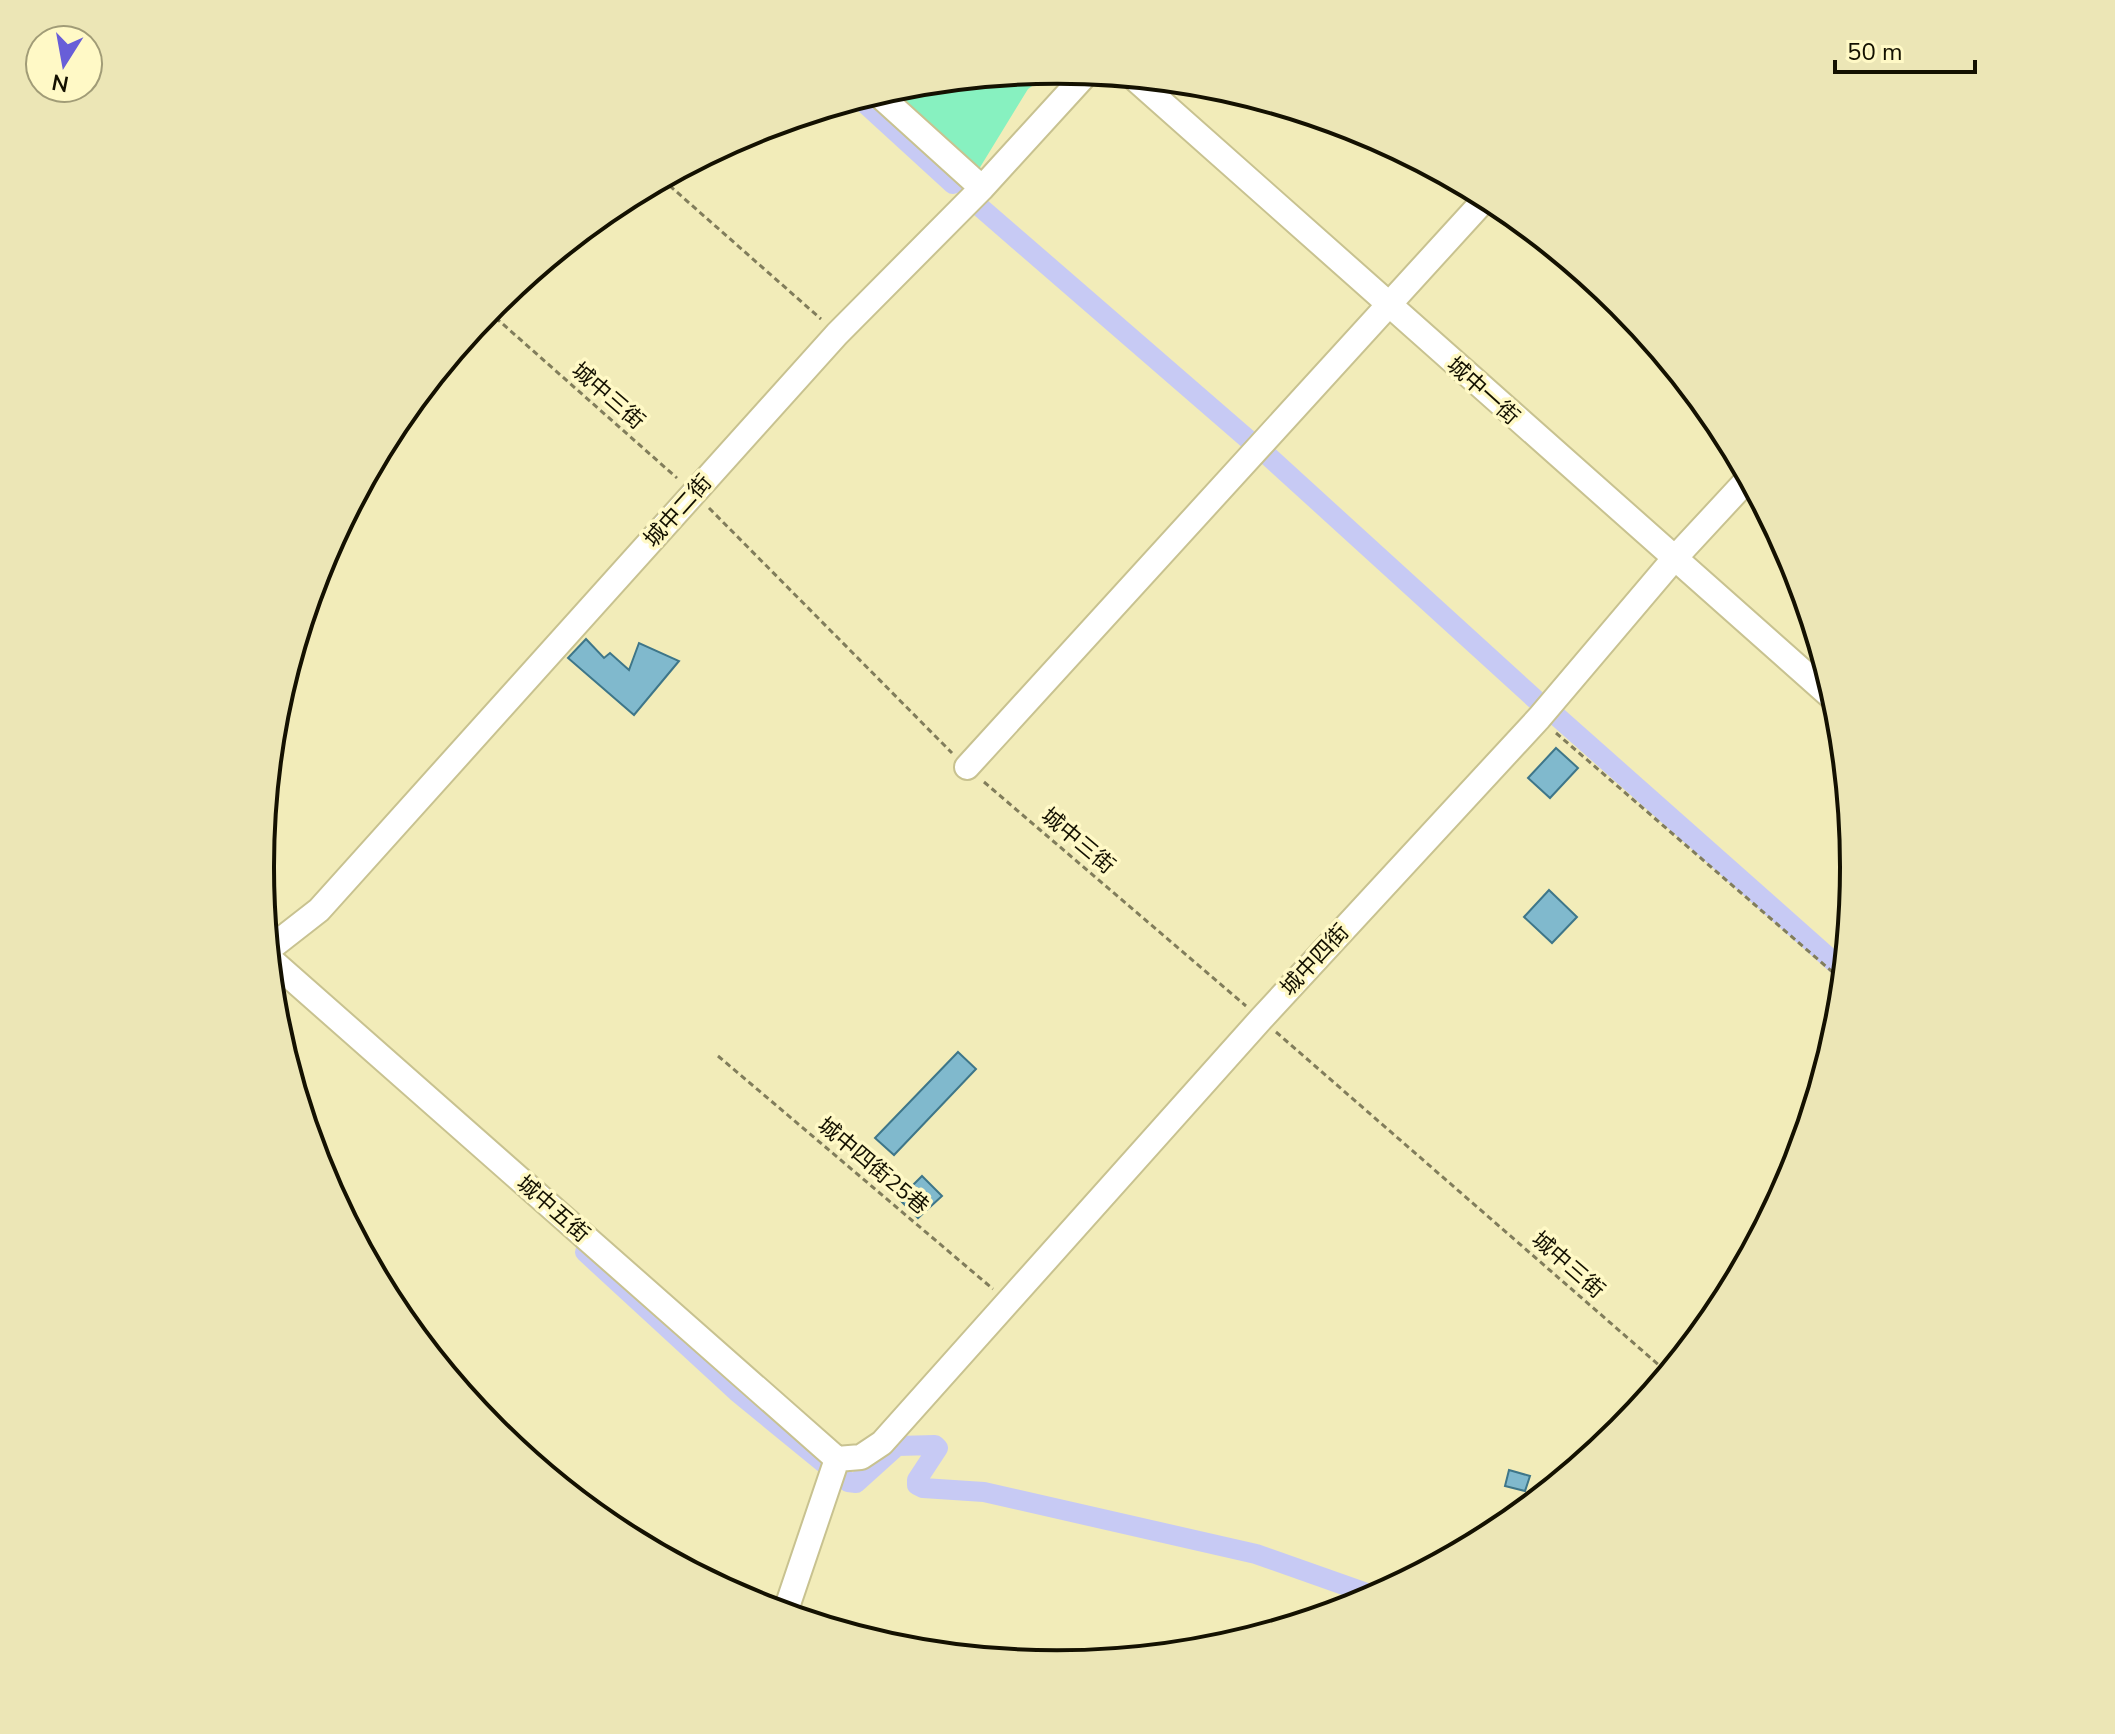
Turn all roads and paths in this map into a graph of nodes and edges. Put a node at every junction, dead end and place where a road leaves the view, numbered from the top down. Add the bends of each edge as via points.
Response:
1 (1076, 85) edge
2 (1147, 90) edge
3 (888, 103) edge
4 (671, 187) edge
5 (982, 188) junction
6 (1478, 207) edge
7 (1385, 305) junction
8 (498, 320) edge
9 (837, 334) junction
10 (1741, 486) edge
11 (694, 493) junction
12 (1673, 560) junction
13 (1819, 686) edge
14 (1539, 718) junction
15 (967, 767) junction
16 (278, 942) edge
17 (281, 969) edge
18 (1833, 973) edge
19 (1261, 1019) junction
20 (718, 1056) dead end
21 (1007, 1301) junction
22 (1660, 1366) edge
23 (837, 1459) junction
24 (789, 1602) edge

1 - 5 street, 城中二街
2 - 7 street, 城中一街
3 - 5 street
4 - 9 path
5 - 9 street, 城中二街
6 - 7 street
7 - 12 street, 城中一街
7 - 15 street
8 - 11 path, 城中三街
9 - 11 street, 城中二街
10 - 12 street, 城中四街
11 - 15 path, 城中三街
11 - 16 street, 城中二街 via 319,910
12 - 13 street, 城中一街
12 - 14 street, 城中四街
14 - 18 path
14 - 19 street, 城中四街
15 - 19 path, 城中三街
17 - 23 street, 城中五街
19 - 21 street, 城中四街
19 - 22 path, 城中三街
20 - 21 path, 城中四街25巷
21 - 23 street, 城中四街 via 882,1443 861,1457
23 - 24 street

